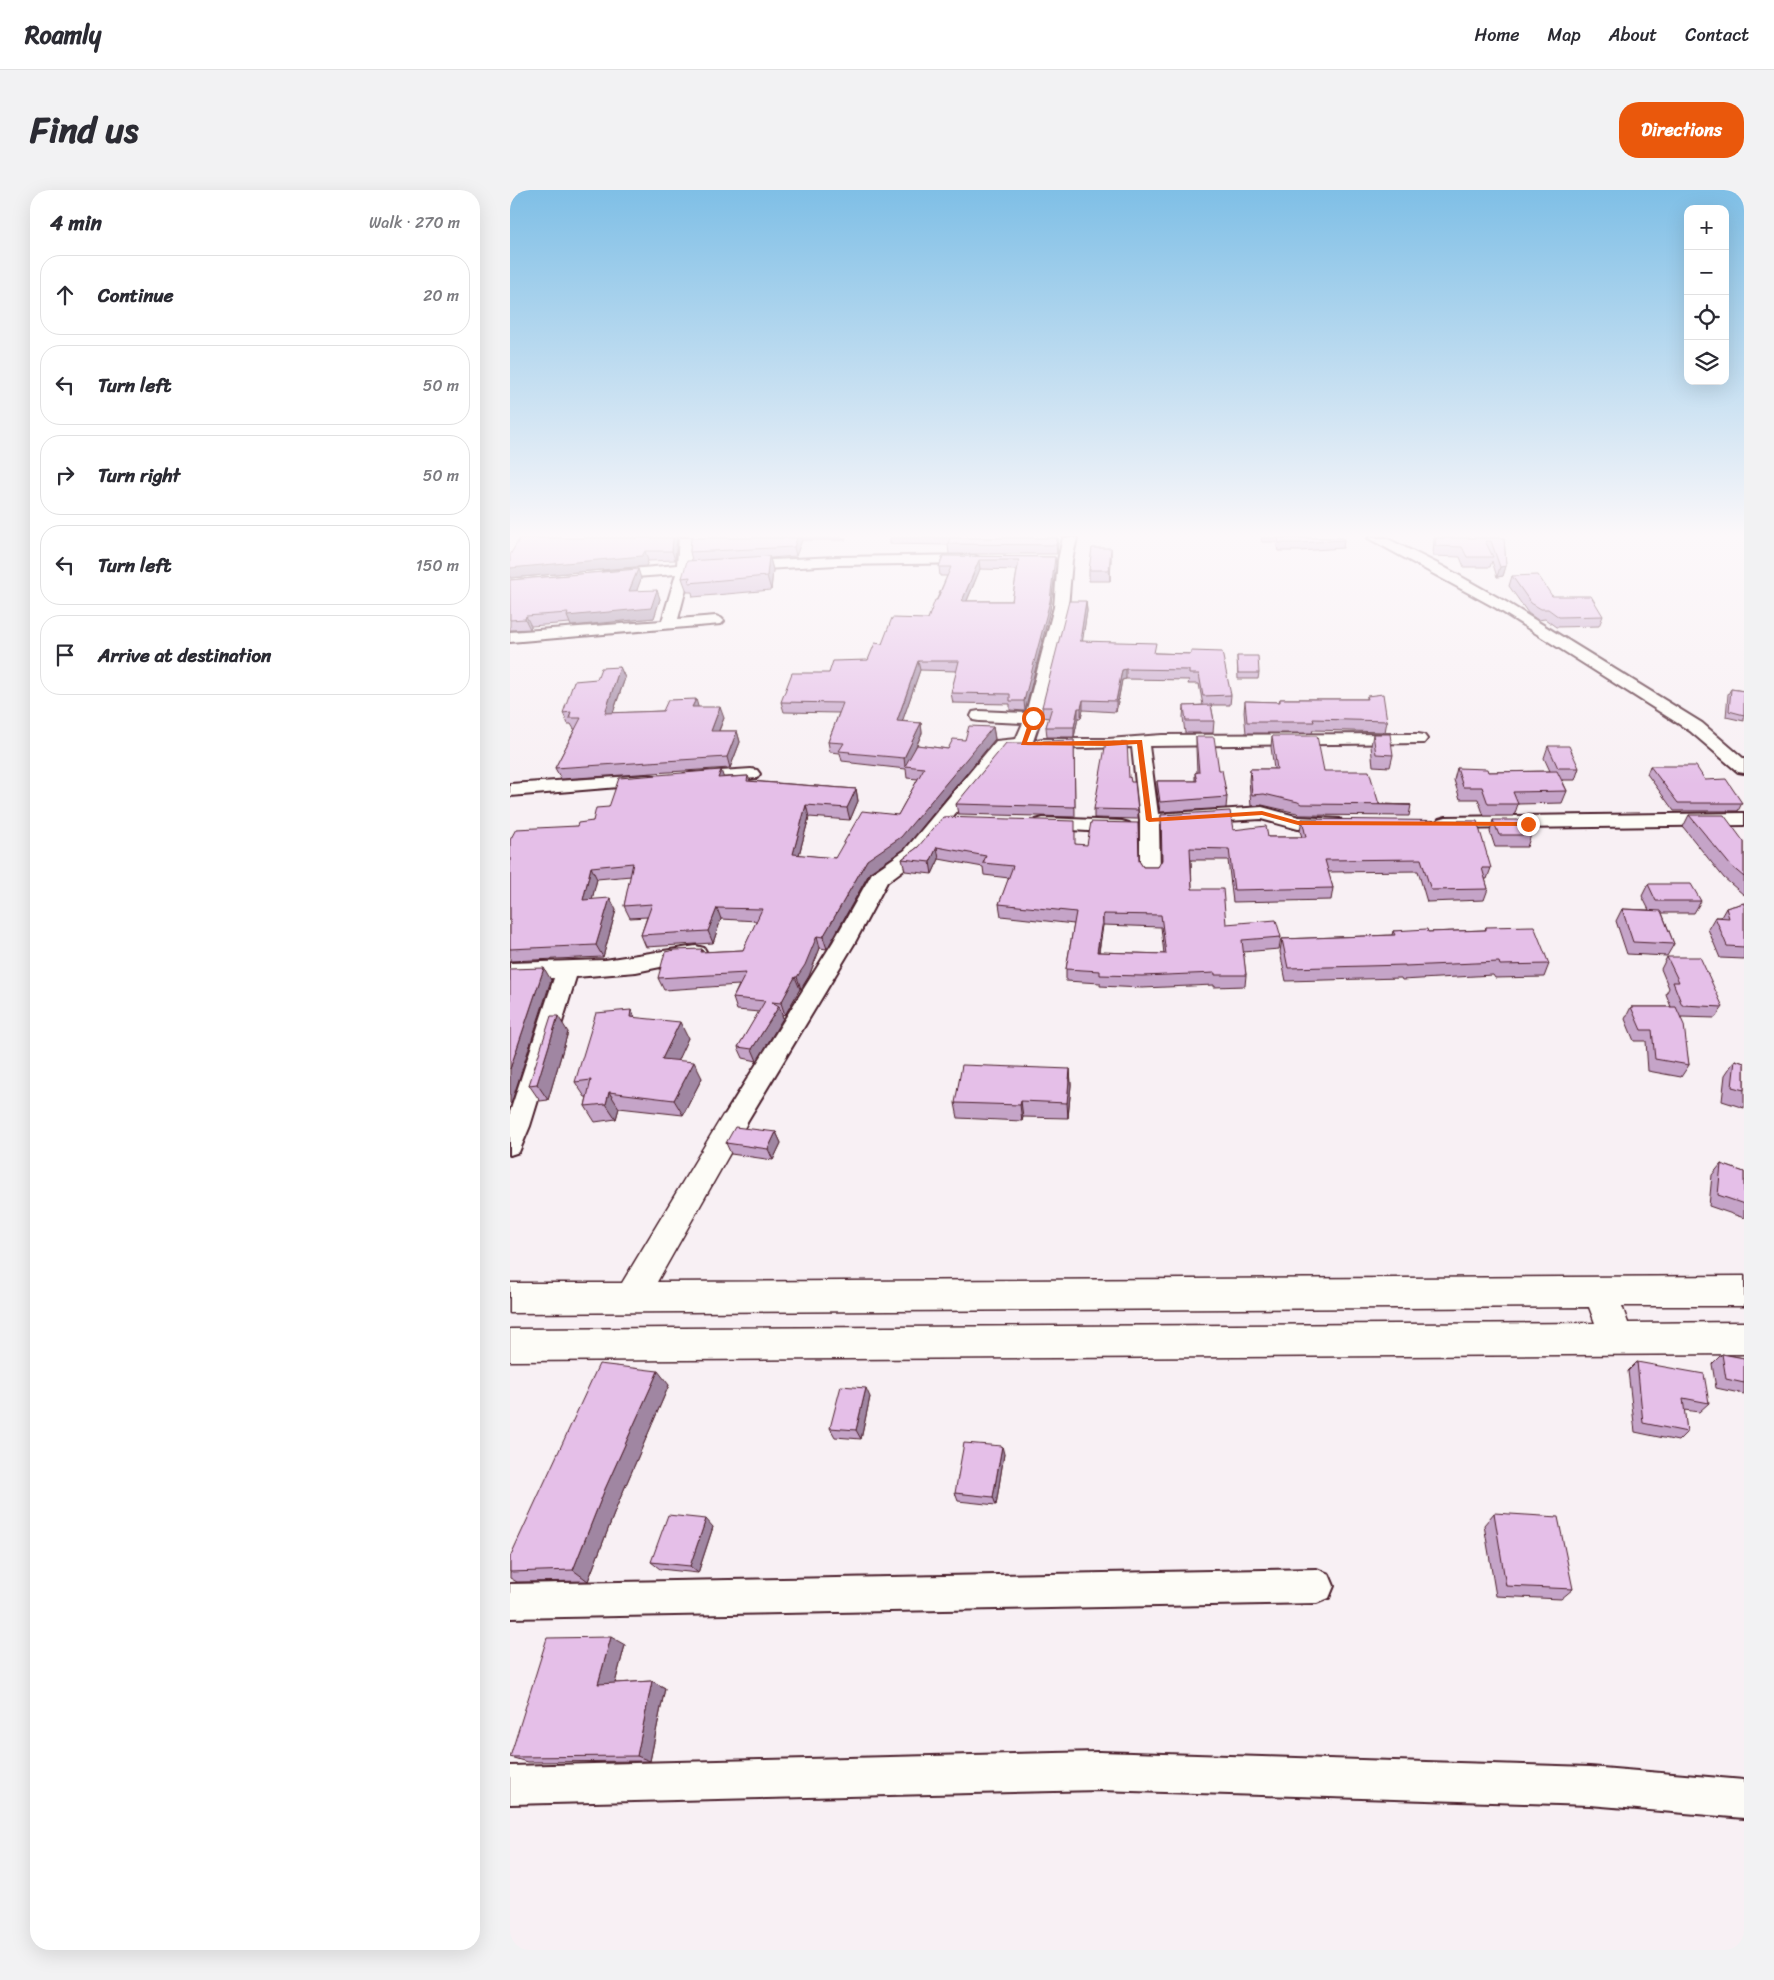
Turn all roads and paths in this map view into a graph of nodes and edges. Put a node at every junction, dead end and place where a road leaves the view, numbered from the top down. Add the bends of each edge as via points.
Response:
1 (670, 620) edge
2 (714, 620) edge
3 (1058, 620) edge
4 (1525, 620) edge
5 (669, 624) junction
6 (510, 637) edge
7 (979, 716) dead end
8 (1033, 718) junction
9 (1418, 739) dead end
10 (1140, 742) junction
11 (1023, 744) junction
12 (1744, 768) edge
13 (751, 774) dead end
14 (510, 790) edge
15 (1744, 819) edge
16 (1347, 823) edge
17 (1424, 823) edge
18 (1024, 824) edge
19 (1149, 824) junction
20 (1150, 872) edge
21 (712, 952) edge
22 (567, 970) junction
23 (510, 971) edge
24 (733, 1123) joint
25 (510, 1145) edge
26 (1744, 1290) edge
27 (1600, 1292) junction
28 (631, 1297) junction
29 (510, 1298) edge
30 (1744, 1338) edge
31 (1616, 1339) junction
32 (510, 1345) edge
33 (1317, 1586) dead end
34 (510, 1602) edge
35 (510, 1785) edge
36 (1744, 1799) edge

1 - 5 street
2 - 5 street
3 - 8 street
4 - 12 street via 1696,727
5 - 6 street
7 - 8 street
8 - 11 street
9 - 10 street
10 - 11 street
10 - 19 street
11 - 24 street via 1002,745 948,822 880,878
13 - 14 street
15 - 17 street
16 - 19 street via 1298,823 1262,813
18 - 19 street
19 - 20 street
21 - 22 street via 679,953 637,964
22 - 23 street
22 - 25 street
24 - 28 street
26 - 27 street
27 - 28 street
27 - 31 street
28 - 29 street
30 - 31 street
31 - 32 street via 604,1357
33 - 34 street
35 - 36 street via 1099,1771 1590,1786

